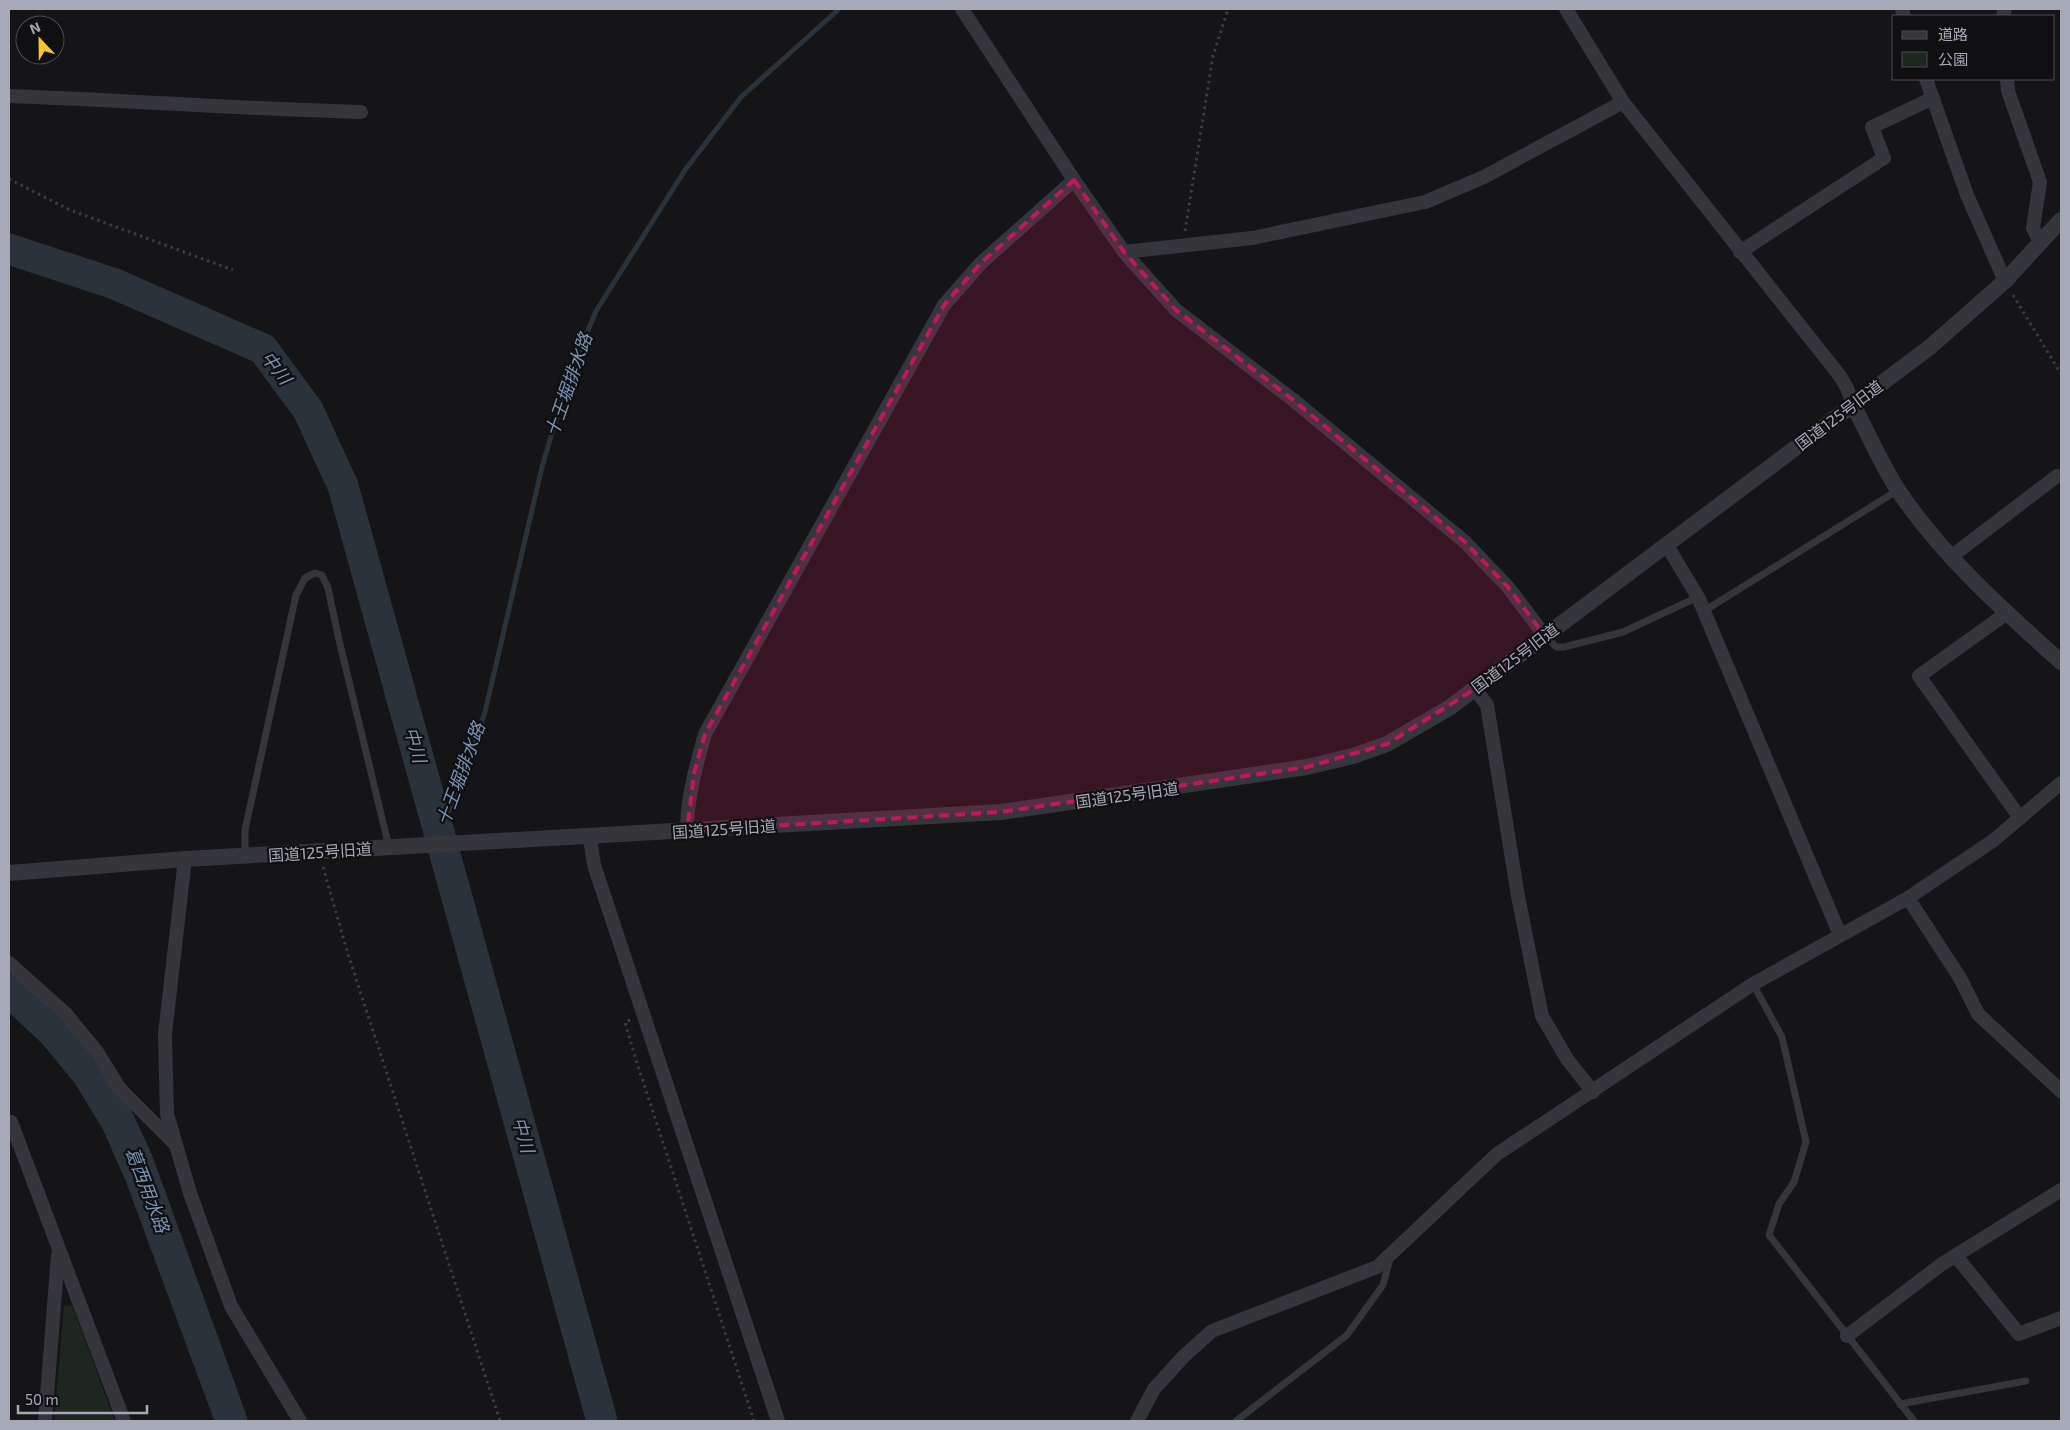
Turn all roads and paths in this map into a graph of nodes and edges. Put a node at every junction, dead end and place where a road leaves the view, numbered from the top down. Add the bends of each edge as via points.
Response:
1 (962, 9) edge
2 (1228, 9) edge
3 (1566, 9) edge
4 (1926, 80) edge
5 (2007, 80) edge
6 (9, 96) edge
7 (1933, 98) junction
8 (1623, 102) junction
9 (362, 112) dead end
10 (9, 180) edge
11 (1074, 180) junction
12 (2061, 220) edge
13 (2040, 243) junction
14 (1182, 247) junction
15 (1124, 252) junction
16 (1740, 252) junction
17 (233, 270) dead end
18 (2005, 282) junction
19 (2061, 374) edge
20 (1853, 405) junction
21 (2057, 476) dead end
22 (1898, 490) junction
23 (1666, 544) junction
24 (1952, 556) junction
25 (1698, 596) junction
26 (1704, 611) junction
27 (2007, 613) junction
28 (1545, 636) junction
29 (2061, 662) edge
30 (1475, 689) junction
31 (2061, 783) edge
32 (2020, 818) junction
33 (687, 831) junction
34 (590, 838) junction
35 (394, 847) junction
36 (245, 857) junction
37 (185, 859) junction
38 (322, 864) dead end
39 (9, 873) edge
40 (1908, 898) junction
41 (1840, 935) junction
42 (9, 963) edge
43 (1754, 984) junction
44 (643, 1016) junction
45 (2061, 1091) edge
46 (1593, 1092) junction
47 (9, 1122) edge
48 (176, 1145) junction
49 (2061, 1190) edge
50 (59, 1252) junction
51 (1391, 1254) junction
52 (1956, 1256) junction
53 (2061, 1318) edge
54 (1847, 1336) junction
55 (2026, 1381) dead end
56 (1900, 1404) junction
57 (45, 1421) edge
58 (124, 1421) edge
59 (300, 1421) edge
60 (500, 1421) edge
61 (754, 1421) edge
62 (778, 1421) edge
63 (1137, 1421) edge
64 (1236, 1421) edge
65 (1914, 1421) edge

1 - 11 street
2 - 14 path via 1214,56
3 - 8 street
4 - 7 street
5 - 13 street via 2008,91 2040,182 2033,228
6 - 9 street
7 - 16 street via 1872,127 1884,158
7 - 18 street via 1967,195
8 - 14 street via 1484,177 1425,202 1252,238
8 - 16 street
10 - 17 path via 70,210
11 - 15 street
11 - 33 street via 981,263 944,305 705,734 694,773
12 - 13 street, 国道125号旧道
13 - 18 street, 国道125号旧道
14 - 15 street
15 - 28 street via 1176,310 1292,399 1464,542 1508,587
16 - 20 street via 1840,376
18 - 19 path
18 - 20 street, 国道125号旧道
20 - 22 street
20 - 23 street, 国道125号旧道
21 - 24 street
22 - 24 street
22 - 26 lane
23 - 25 street
23 - 28 street, 国道125号旧道
24 - 27 street
25 - 26 street
25 - 28 lane via 1623,632 1564,647 1556,647
26 - 41 street
27 - 29 street
27 - 32 street via 1919,676
28 - 30 street, 国道125号旧道
30 - 33 street, 国道125号旧道 via 1387,744 1307,767 1001,812
30 - 46 street via 1487,705 1518,896 1542,1016
31 - 32 street
32 - 40 street via 1994,840
33 - 34 street, 国道125号旧道
34 - 35 street, 国道125号旧道
34 - 44 street via 594,865
35 - 36 street, 国道125号旧道
35 - 36 lane via 328,588 322,575 315,573 305,578 296,595 246,830
36 - 37 street, 国道125号旧道
37 - 39 street, 国道125号旧道
37 - 48 street via 165,1034 167,1114
38 - 60 path via 347,951
40 - 41 street
40 - 45 street via 1960,978 1978,1014
41 - 43 street
42 - 48 street via 66,1014 97,1052 120,1089
43 - 46 street
43 - 54 lane via 1782,1037 1806,1142 1794,1182 1779,1204 1769,1235
44 - 61 path via 625,1022
44 - 62 street
46 - 51 street via 1497,1154
47 - 50 street
48 - 59 street via 190,1194 231,1306
49 - 52 street
50 - 57 street
50 - 58 street
51 - 63 street via 1377,1267 1212,1331 1154,1389
51 - 64 lane via 1383,1286 1347,1335
52 - 53 street via 2019,1334
52 - 54 street
54 - 56 lane
55 - 56 lane
56 - 65 lane

